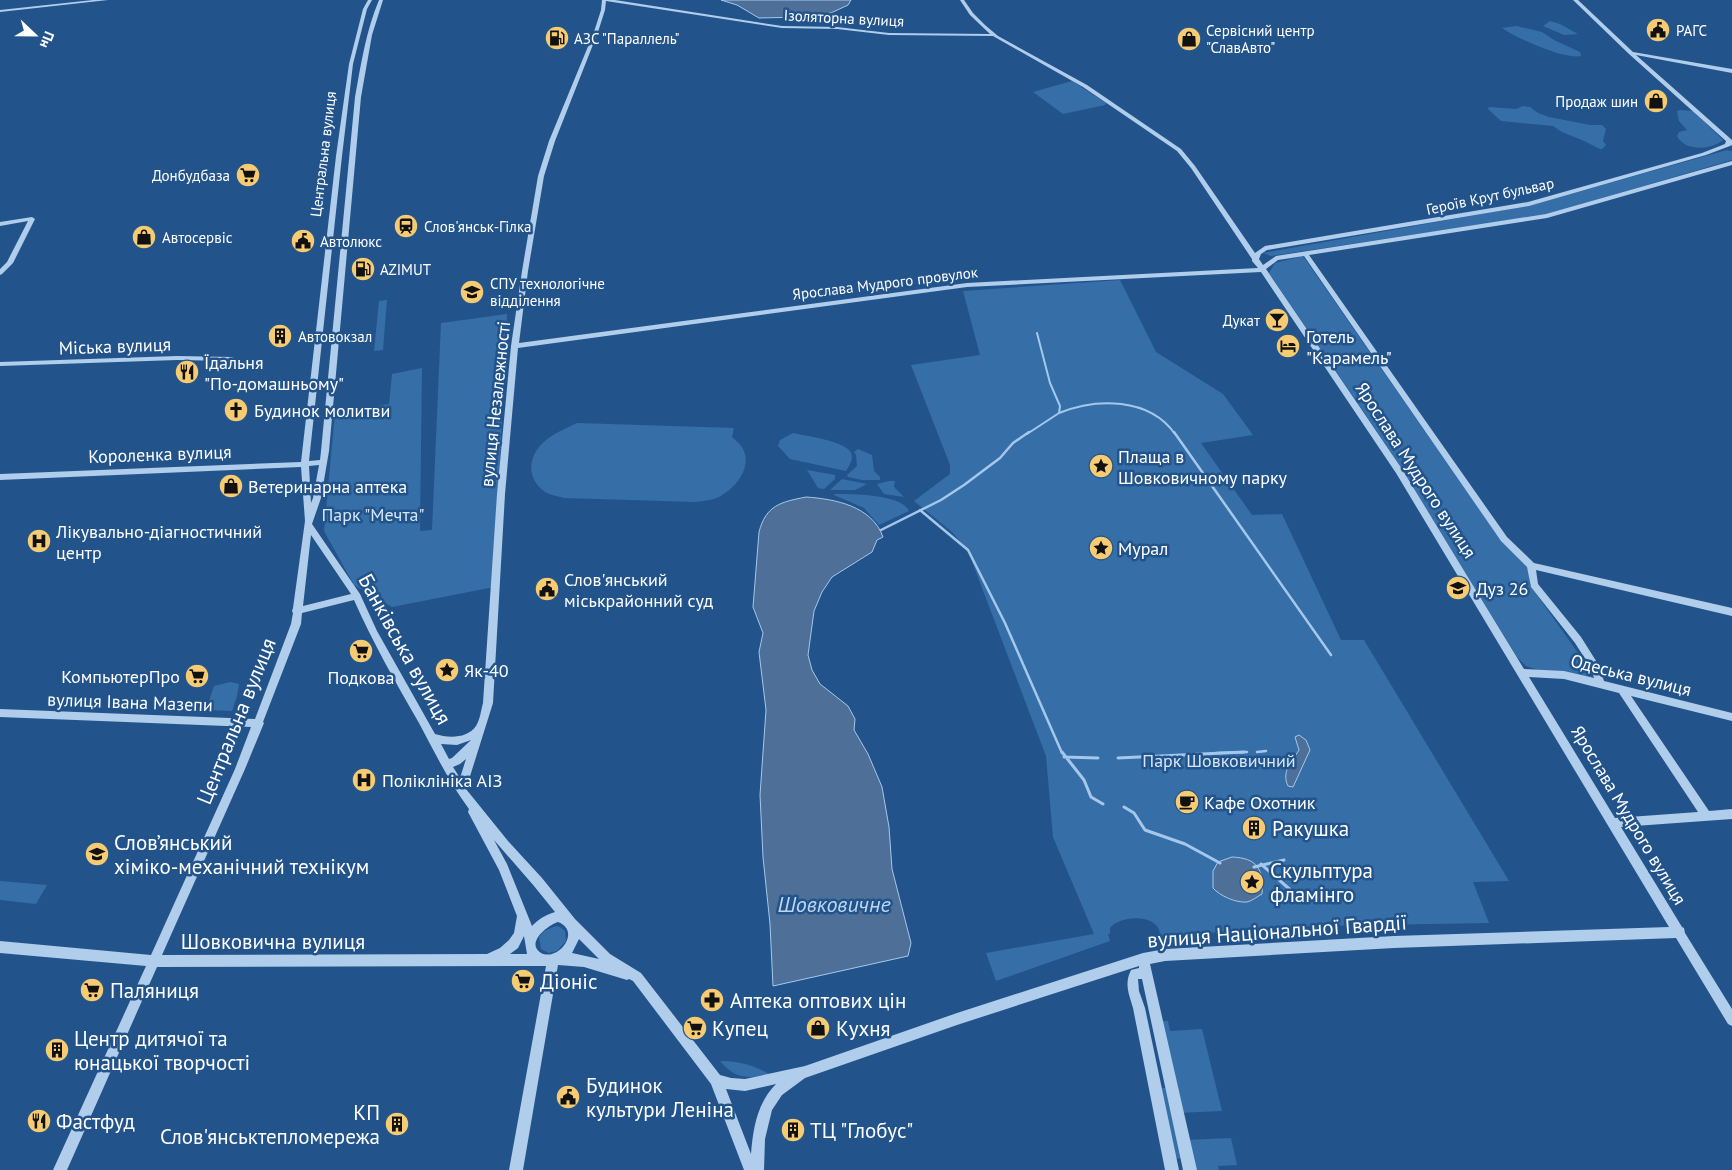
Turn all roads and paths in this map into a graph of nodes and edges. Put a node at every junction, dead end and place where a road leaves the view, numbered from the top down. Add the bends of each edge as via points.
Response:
1 (106, 0) edge
2 (362, 0) edge
3 (370, 0) edge
4 (381, 0) edge
5 (605, 0) edge
6 (962, 0) edge
7 (1575, 0) edge
8 (365, 9) junction
9 (0, 11) edge
10 (376, 11) junction
11 (993, 34) junction
12 (1631, 54) junction
13 (1732, 71) edge
14 (1730, 142) edge
15 (1732, 163) edge
16 (0, 224) edge
17 (1305, 253) junction
18 (1255, 261) junction
19 (10, 263) junction
20 (0, 264) edge
21 (1262, 270) junction
22 (0, 273) edge
23 (515, 346) junction
24 (232, 358) dead end
25 (0, 364) edge
26 (322, 462) junction
27 (305, 465) junction
28 (0, 477) edge
29 (308, 524) junction
30 (1531, 566) junction
31 (357, 596) junction
32 (296, 611) junction
33 (1732, 612) edge
34 (1522, 673) junction
35 (1600, 684) junction
36 (1622, 690) junction
37 (0, 713) edge
38 (1732, 717) edge
39 (259, 723) junction
40 (481, 728) junction
41 (430, 737) junction
42 (458, 741) junction
43 (476, 742) junction
44 (445, 762) junction
45 (461, 790) junction
46 (1706, 814) junction
47 (1732, 814) edge
48 (1614, 822) junction
49 (520, 911) junction
50 (571, 923) junction
51 (532, 932) junction
52 (1680, 932) junction
53 (514, 944) junction
54 (0, 947) edge
55 (488, 959) junction
56 (1144, 959) junction
57 (551, 960) junction
58 (154, 961) junction
59 (1146, 973) junction
60 (637, 977) junction
61 (1133, 986) junction
62 (1151, 987) junction
63 (1732, 1020) edge
64 (805, 1072) junction
65 (716, 1080) junction
66 (1172, 1085) junction
67 (1155, 1086) junction
68 (1190, 1168) edge
69 (1172, 1169) edge
70 (60, 1170) edge
71 (516, 1170) edge
72 (751, 1170) edge
73 (757, 1170) edge

1 - 9 street
2 - 8 street
3 - 8 street, Центральна вулиця
4 - 10 street, Центральна вулиця
5 - 11 street, Ізоляторна вулиця via 782,27 837,28 889,34
5 - 23 street, вулиця Незалежності via 541,176
6 - 11 street, Ярослава Мудрого вулиця via 969,12
7 - 12 street
8 - 10 street
8 - 27 street, Центральна вулиця via 347,92
10 - 26 street, Центральна вулиця via 358,97
11 - 18 street, Ярослава Мудрого вулиця via 1072,78 1179,150
12 - 13 street
12 - 14 street
14 - 18 street, Героїв Крут бульвар via 1724,148 1529,204 1265,248
15 - 17 street, Героїв Крут бульвар via 1547,216
16 - 19 street via 32,219
17 - 21 street, Героїв Крут бульвар via 1276,258
17 - 30 street via 1504,539
18 - 21 street, Ярослава Мудрого вулиця
19 - 20 street
19 - 22 street
21 - 23 street, Ярослава Мудрого провулок via 967,285
21 - 34 street, Ярослава Мудрого вулиця via 1399,471
23 - 40 street, вулиця Незалежності via 501,494 488,703
24 - 25 street, Міська вулиця
26 - 27 street, Короленка вулиця
26 - 29 street, Центральна вулиця via 317,498
27 - 28 street, Короленка вулиця
27 - 29 street, Центральна вулиця
29 - 31 street, Банківська вулиця
29 - 32 street, Центральна вулиця
30 - 33 street
30 - 35 street via 1534,585 1578,640 1595,667
31 - 32 street
31 - 41 street, Банківська вулиця
32 - 39 street, Центральна вулиця via 296,624
34 - 35 street, Одеська вулиця via 1564,675
34 - 48 street, Ярослава Мудрого вулиця
35 - 36 street, Одеська вулиця
36 - 38 street, Одеська вулиця
36 - 46 street
37 - 39 street, вулиця Івана Мазепи
39 - 58 street, Центральна вулиця
40 - 42 street
40 - 43 street, вулиця Незалежності
41 - 42 street
41 - 44 street, Банківська вулиця
42 - 44 street via 445,752
43 - 44 street via 456,761
43 - 45 street, вулиця Незалежності
44 - 45 street, Банківська вулиця
45 - 49 street via 503,868
45 - 50 street, Банківська вулиця
46 - 47 street
46 - 48 street
48 - 52 street, Ярослава Мудрого вулиця
49 - 51 street
49 - 53 street via 521,931
50 - 51 street via 555,917
50 - 57 street via 574,932 572,946 563,956
50 - 60 street, Банківська вулиця via 606,958
51 - 53 street
51 - 57 street via 531,949 534,954
52 - 56 street, вулиця Національної Гвардії via 1326,945
52 - 63 street, Ярослава Мудрого вулиця
53 - 55 street
54 - 58 street, Шовковична вулиця
55 - 57 street, Шовковична вулиця
55 - 58 street, Шовковична вулиця
56 - 59 street
56 - 64 street, вулиця Національної Гвардії
57 - 60 street, Шовковична вулиця via 582,960
57 - 71 street
58 - 70 street, Центральна вулиця
59 - 61 street via 1132,977
59 - 62 street
60 - 65 street, Банківська вулиця
61 - 62 street via 1143,992
61 - 67 street
62 - 66 street
64 - 65 street via 745,1085
64 - 73 street via 776,1092 767,1106 761,1126
65 - 72 street, Банківська вулиця
66 - 67 street
66 - 68 street
67 - 69 street
68 - 69 street

